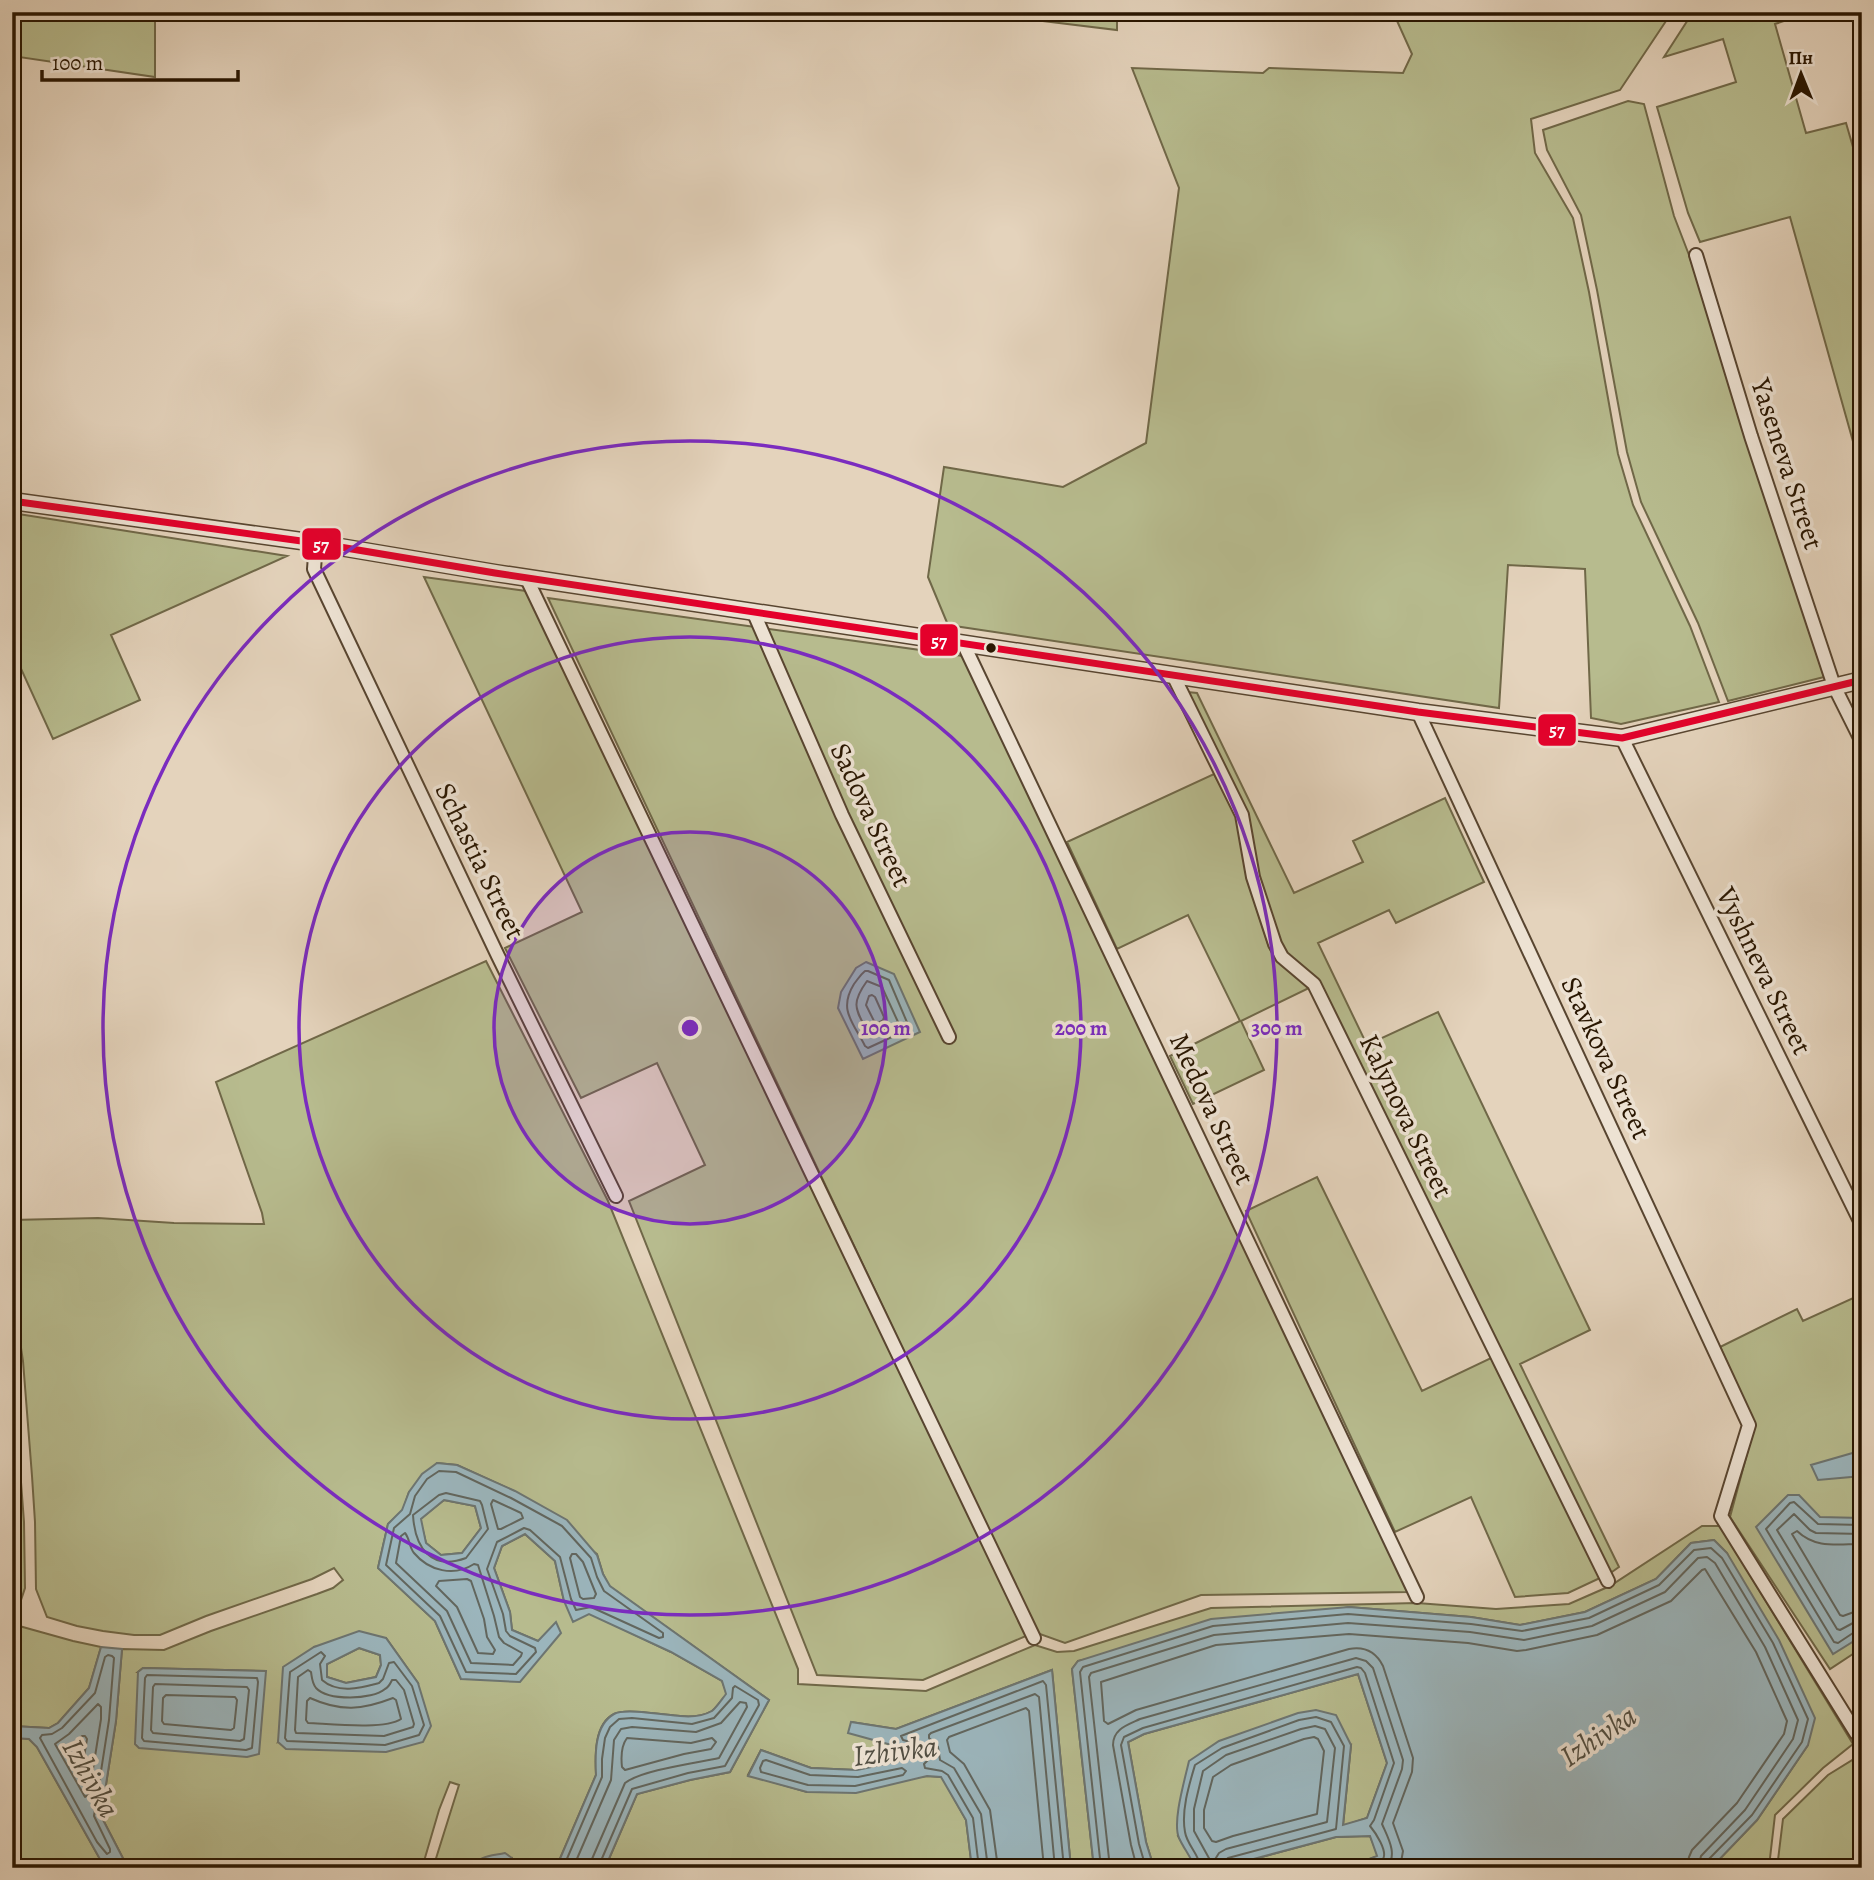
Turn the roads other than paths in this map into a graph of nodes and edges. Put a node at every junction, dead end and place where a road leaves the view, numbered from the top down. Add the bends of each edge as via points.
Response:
1 (1696, 256) dead end
2 (12, 501) edge
3 (316, 543) junction
4 (526, 577) junction
5 (752, 611) junction
6 (962, 643) junction
7 (1173, 675) junction
8 (1862, 680) edge
9 (1834, 686) junction
10 (1418, 712) junction
11 (1622, 738) junction
12 (1862, 742) edge
13 (949, 1037) dead end
14 (617, 1196) dead end
15 (1862, 1225) edge
16 (1608, 1581) dead end
17 (1417, 1597) dead end
18 (1034, 1638) dead end
19 (1862, 1738) edge

1 - 9 street, Yaseneva Street
2 - 3 street
3 - 4 street
3 - 14 street, Schastia Street via 314,569
4 - 5 street
4 - 18 street
5 - 6 street
5 - 13 street, Sadova Street via 842,815
6 - 7 street
6 - 17 street, Medova Street
7 - 10 street
7 - 16 street, Kalynova Street via 1242,814 1253,877 1275,944 1282,957 1314,984
8 - 9 street
9 - 11 street
9 - 12 street, Yaseneva Street
10 - 11 street
10 - 19 street, Stavkova Street via 1749,1425 1721,1516
11 - 15 street, Vyshneva Street

